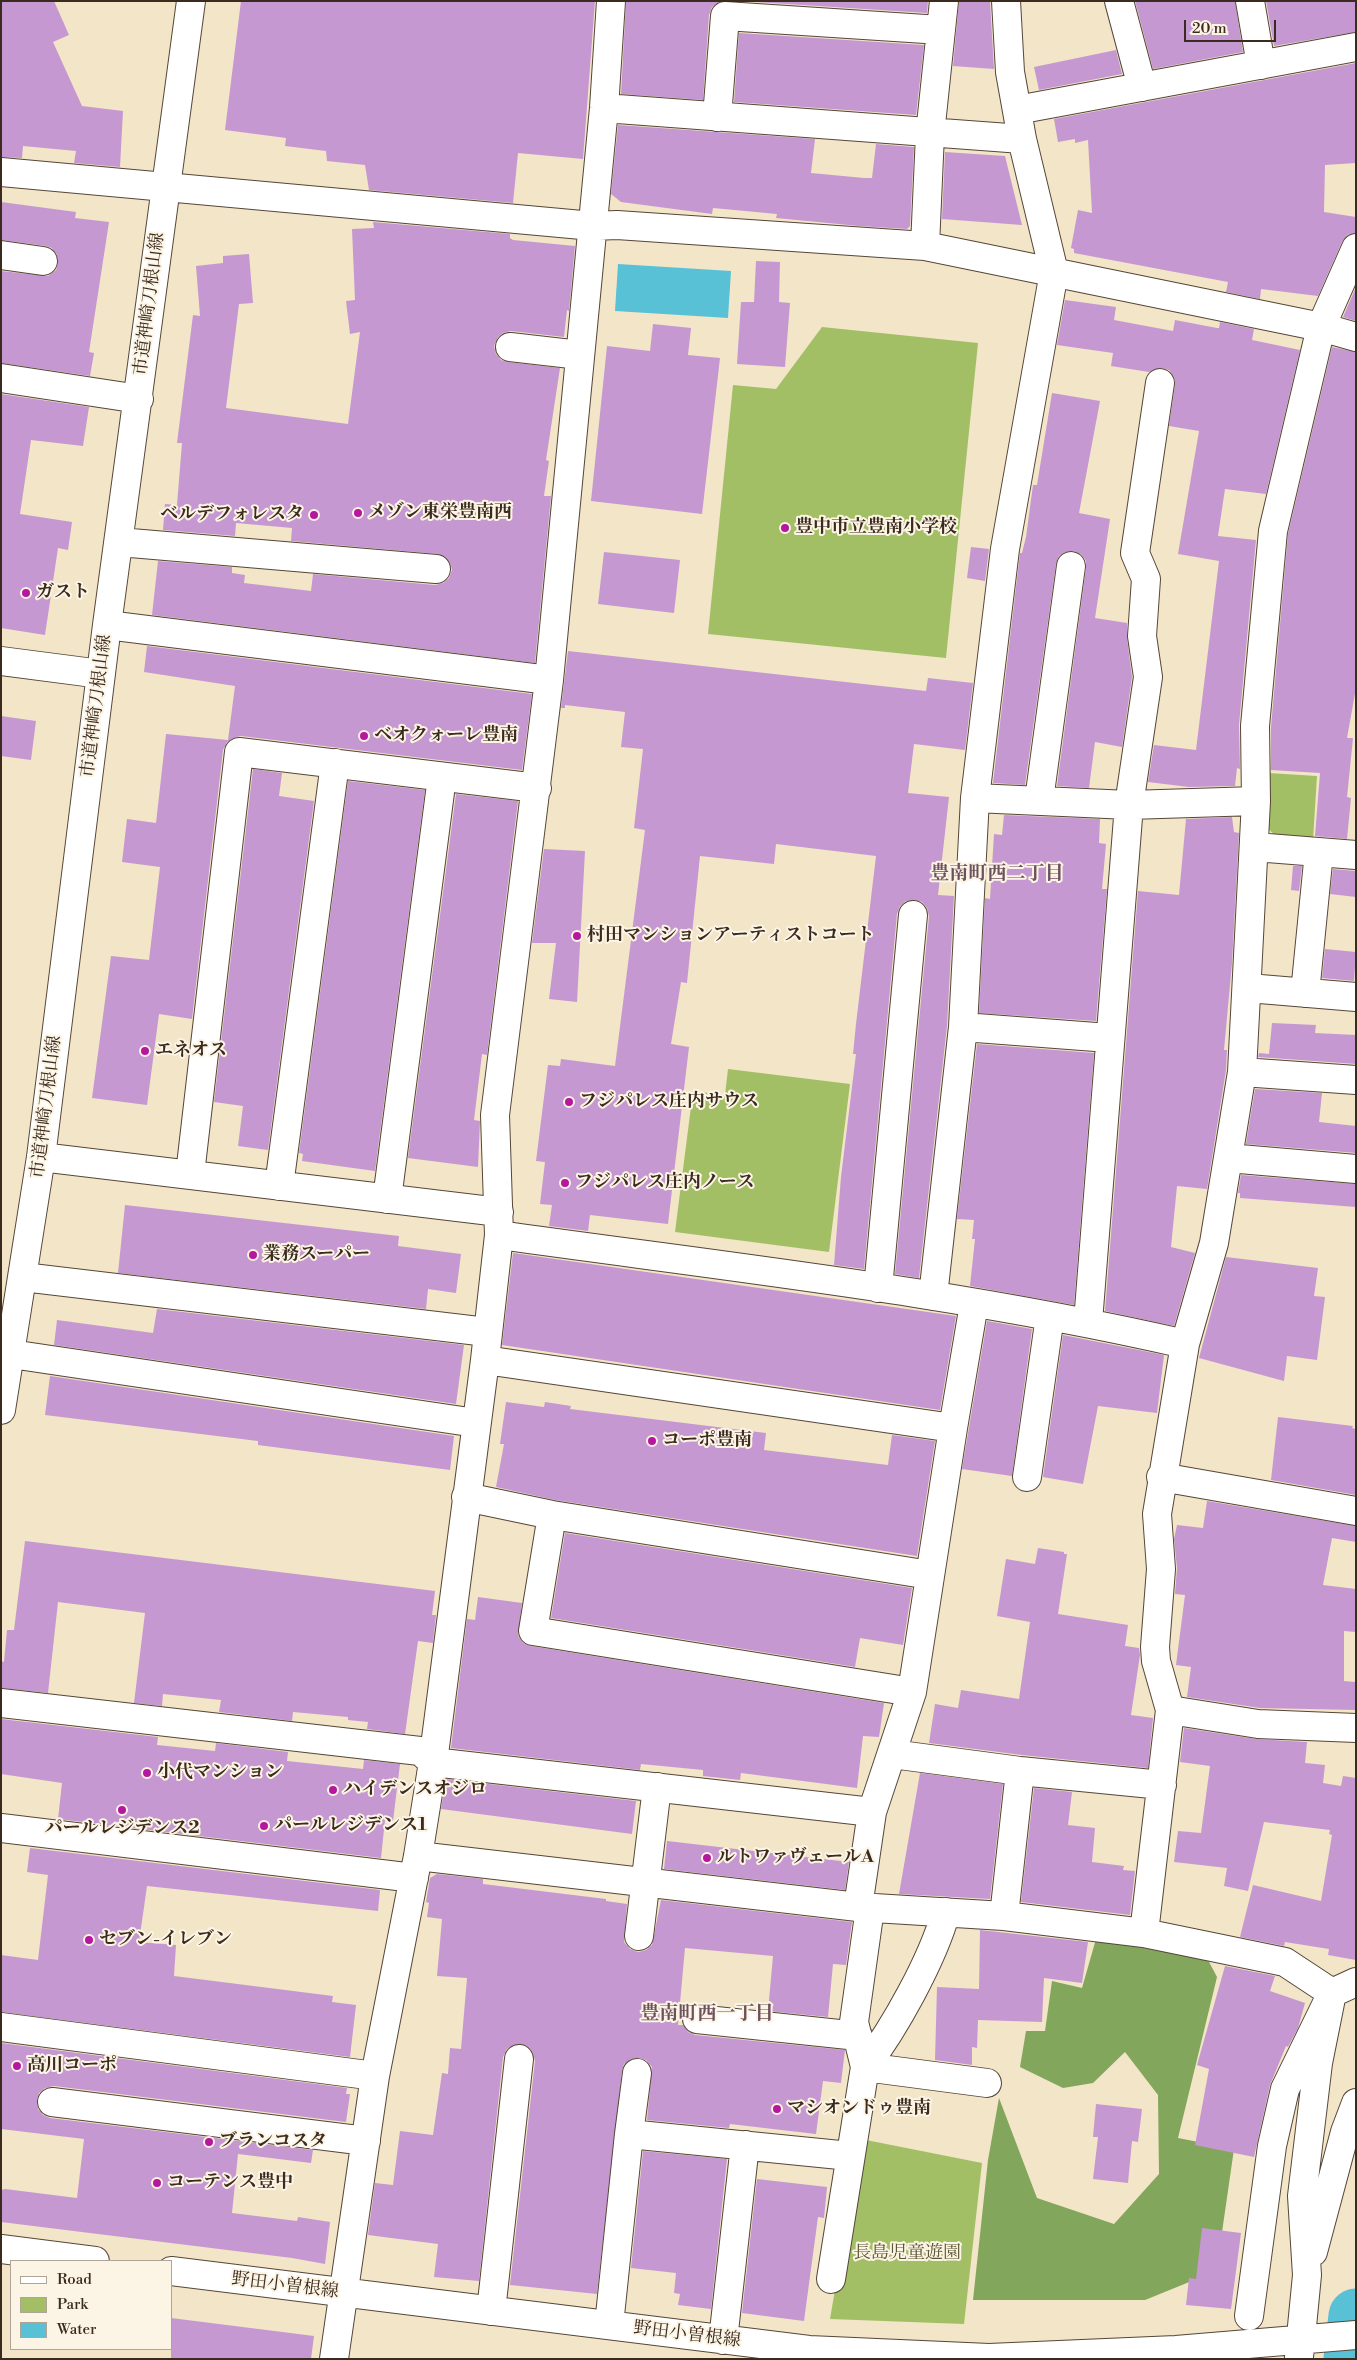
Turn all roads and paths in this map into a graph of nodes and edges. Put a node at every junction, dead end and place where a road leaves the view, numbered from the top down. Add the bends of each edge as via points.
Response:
1 (191, 1) edge
2 (610, 1) edge
3 (944, 1) edge
4 (1006, 1) edge
5 (1119, 1) edge
6 (1250, 1) edge
7 (941, 30) junction
8 (1356, 47) edge
9 (1261, 65) junction
10 (1142, 87) junction
11 (604, 108) junction
12 (1017, 110) junction
13 (717, 117) junction
14 (930, 134) junction
15 (1022, 139) junction
16 (1, 172) edge
17 (164, 188) junction
18 (593, 226) junction
19 (925, 246) junction
20 (1356, 248) edge
21 (1, 255) edge
22 (43, 261) dead end
23 (1054, 272) junction
24 (1321, 327) junction
25 (1356, 336) edge
26 (510, 347) dead end
27 (580, 355) junction
28 (1, 378) edge
29 (1160, 383) dead end
30 (139, 399) junction
31 (119, 542) junction
32 (1071, 566) dead end
33 (436, 569) dead end
34 (107, 625) junction
35 (1, 661) edge
36 (101, 674) junction
37 (548, 680) junction
38 (335, 763) junction
39 (442, 776) junction
40 (536, 788) junction
41 (975, 798) junction
42 (1039, 800) junction
43 (1256, 800) junction
44 (1129, 804) junction
45 (1255, 847) junction
46 (1355, 850) edge
47 (1319, 852) junction
48 (914, 915) dead end
49 (1248, 988) junction
50 (1306, 993) junction
51 (1356, 997) edge
52 (963, 1027) junction
53 (1110, 1038) junction
54 (1242, 1072) junction
55 (1356, 1080) edge
56 (42, 1157) junction
57 (1228, 1158) junction
58 (1356, 1169) edge
59 (190, 1174) junction
60 (279, 1186) junction
61 (387, 1199) junction
62 (499, 1224) junction
63 (23, 1277) junction
64 (878, 1288) junction
65 (933, 1296) junction
66 (974, 1304) junction
67 (1050, 1316) junction
68 (1088, 1322) junction
69 (487, 1332) junction
70 (1185, 1344) junction
71 (11, 1354) junction
72 (485, 1360) junction
73 (1, 1410) edge
74 (476, 1424) junction
75 (953, 1428) junction
76 (1027, 1477) dead end
77 (1161, 1477) junction
78 (466, 1497) junction
79 (1356, 1511) edge
80 (552, 1515) junction
81 (930, 1575) junction
82 (912, 1692) junction
83 (1, 1703) edge
84 (1170, 1710) junction
85 (1356, 1728) edge
86 (892, 1754) junction
87 (433, 1762) junction
88 (1020, 1771) junction
89 (1162, 1785) junction
90 (656, 1787) junction
91 (872, 1812) junction
92 (1, 1828) edge
93 (416, 1867) junction
94 (645, 1881) junction
95 (864, 1907) junction
96 (946, 1912) junction
97 (1004, 1916) junction
98 (1144, 1932) junction
99 (639, 1936) dead end
100 (1344, 1988) edge
101 (697, 2019) dead end
102 (1, 2027) edge
103 (856, 2029) junction
104 (518, 2059) dead end
105 (865, 2068) junction
106 (637, 2073) dead end
107 (375, 2076) junction
108 (987, 2083) dead end
109 (52, 2102) dead end
110 (1356, 2103) edge
111 (629, 2134) junction
112 (366, 2141) junction
113 (745, 2145) junction
114 (850, 2156) junction
115 (1, 2249) edge
116 (87, 2260) edge
117 (172, 2271) edge
118 (1307, 2275) junction
119 (831, 2279) dead end
120 (344, 2293) junction
121 (490, 2311) junction
122 (1249, 2316) dead end
123 (609, 2325) junction
124 (1356, 2335) edge
125 (723, 2340) junction
126 (1304, 2346) edge
127 (808, 2355) edge
128 (334, 2359) edge

1 - 17 street, 市道神崎刀根山線
2 - 11 street
3 - 7 street
4 - 12 street via 1010,72
5 - 10 street
6 - 9 street
7 - 13 street via 725,16
7 - 14 street
8 - 9 street
9 - 10 street
10 - 12 street
11 - 13 street
11 - 18 street
12 - 15 street
13 - 14 street
14 - 15 street
14 - 19 street
15 - 23 street
16 - 17 street
17 - 18 street
17 - 30 street, 市道神崎刀根山線
18 - 19 street
18 - 27 street
19 - 23 street
20 - 24 street
21 - 22 street
23 - 24 street
23 - 41 street via 1005,549
24 - 25 street
24 - 43 street via 1273,531 1255,726
26 - 27 street
27 - 37 street
28 - 30 street
29 - 44 street via 1135,553 1146,579 1142,636 1148,677
30 - 31 street, 市道神崎刀根山線
31 - 33 street
31 - 34 street, 市道神崎刀根山線
32 - 42 street
34 - 36 street, 市道神崎刀根山線
34 - 37 street
35 - 36 street
36 - 56 street, 市道神崎刀根山線
37 - 40 street
38 - 39 street
38 - 59 street via 239,752
38 - 60 street
39 - 40 street
39 - 61 street
40 - 62 street via 495,1115
41 - 42 street
41 - 52 street
42 - 44 street
43 - 44 street
43 - 45 street
44 - 53 street
45 - 47 street
45 - 49 street
46 - 47 street
47 - 50 street
48 - 64 street
49 - 50 street
49 - 54 street
50 - 51 street
52 - 53 street
52 - 65 street
53 - 68 street
54 - 55 street
54 - 57 street
56 - 59 street
56 - 63 street, 市道神崎刀根山線
57 - 58 street
57 - 70 street via 1214,1244
59 - 60 street
60 - 61 street
61 - 62 street
62 - 64 street
62 - 69 street
63 - 69 street
63 - 71 street, 市道神崎刀根山線
64 - 65 street
65 - 66 street
66 - 67 street
66 - 75 street
67 - 68 street
67 - 76 street
68 - 70 street
69 - 72 street
70 - 77 street
71 - 73 street, 市道神崎刀根山線
71 - 74 street
72 - 74 street
72 - 75 street
74 - 78 street
75 - 81 street
77 - 79 street
77 - 84 street via 1156,1514 1161,1569 1155,1647
78 - 80 street
78 - 87 street
80 - 81 street
80 - 82 street via 533,1631
81 - 82 street
82 - 86 street
83 - 87 street via 420,1751
84 - 85 street via 1258,1724
84 - 89 street
86 - 88 street
86 - 91 street
87 - 90 street
87 - 93 street
88 - 89 street
88 - 97 street
89 - 98 street
90 - 91 street
90 - 94 street
91 - 95 street
92 - 93 street
93 - 94 street
93 - 107 street
94 - 95 street
94 - 99 street
95 - 96 street
95 - 103 street
96 - 97 street
96 - 105 street via 939,1937 890,2032
97 - 98 street
98 - 100 street via 1285,1962
100 - 118 street via 1318,2063 1302,2196
100 - 122 street via 1285,2089 1272,2146
101 - 103 street
102 - 107 street
103 - 105 street
104 - 121 street
105 - 108 street
105 - 114 street
106 - 111 street
107 - 112 street
109 - 112 street
110 - 118 street via 1345,2132
111 - 113 street
111 - 123 street
112 - 120 street
113 - 114 street
113 - 125 street
114 - 119 street
115 - 116 street
117 - 120 street, 野田小曽根線
118 - 126 street
120 - 121 street, 野田小曽根線
120 - 128 street
121 - 123 street, 野田小曽根線
123 - 125 street, 野田小曽根線
124 - 126 street, 野田小曽根線
125 - 127 street, 野田小曽根線
126 - 127 street, 野田小曽根線 via 989,2358

